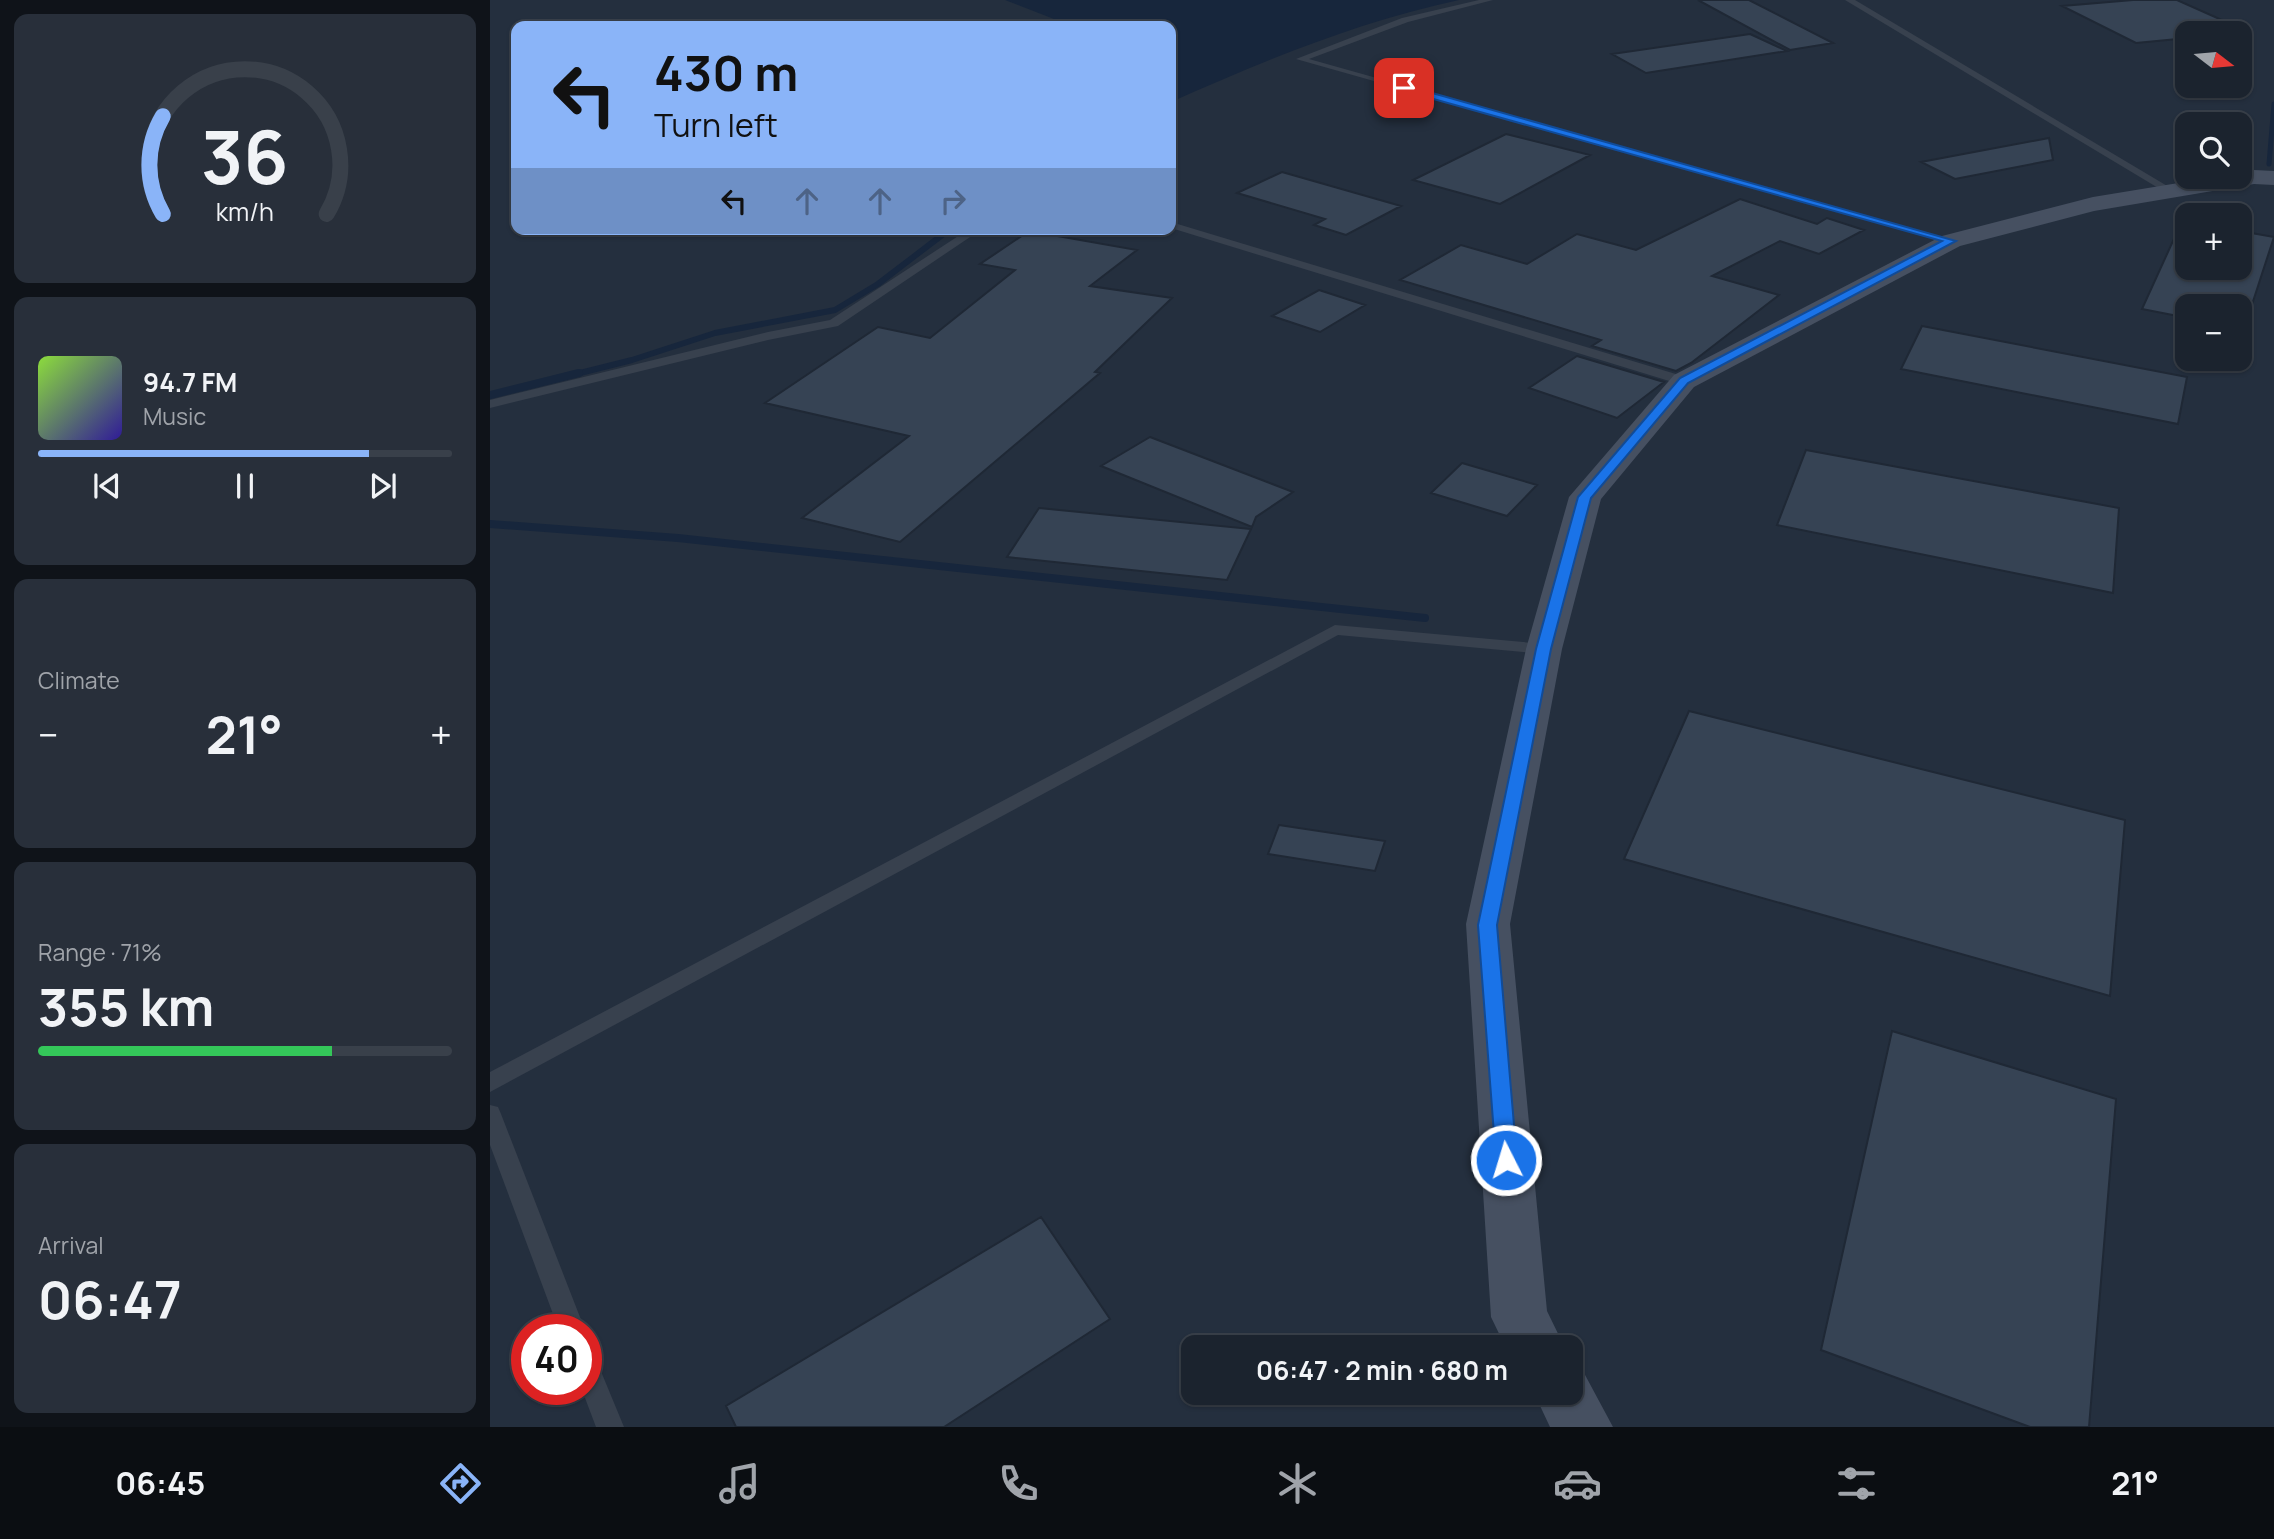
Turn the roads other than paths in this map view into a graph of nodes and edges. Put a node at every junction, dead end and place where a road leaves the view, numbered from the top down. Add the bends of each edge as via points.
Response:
1 (1489, 0) edge
2 (1849, 0) edge
3 (2274, 177) edge
4 (2169, 190) junction
5 (1176, 227) edge
6 (968, 235) edge
7 (1951, 241) junction
8 (1684, 381) junction
9 (490, 404) edge
10 (1544, 649) junction
11 (490, 1083) edge
12 (490, 1114) edge
13 (566, 1314) edge
14 (1529, 1335) edge
15 (601, 1405) edge
16 (1570, 1405) edge
17 (610, 1427) edge
18 (1583, 1427) edge

1 - 7 lane via 1405,20 1300,59
2 - 4 lane
3 - 4 street
4 - 7 street via 2093,204
5 - 8 lane
6 - 9 lane via 834,323
7 - 8 street
8 - 10 street via 1585,497
10 - 11 lane via 1335,630
10 - 14 street via 1488,925 1519,1317
12 - 13 lane
15 - 17 lane
16 - 18 street

